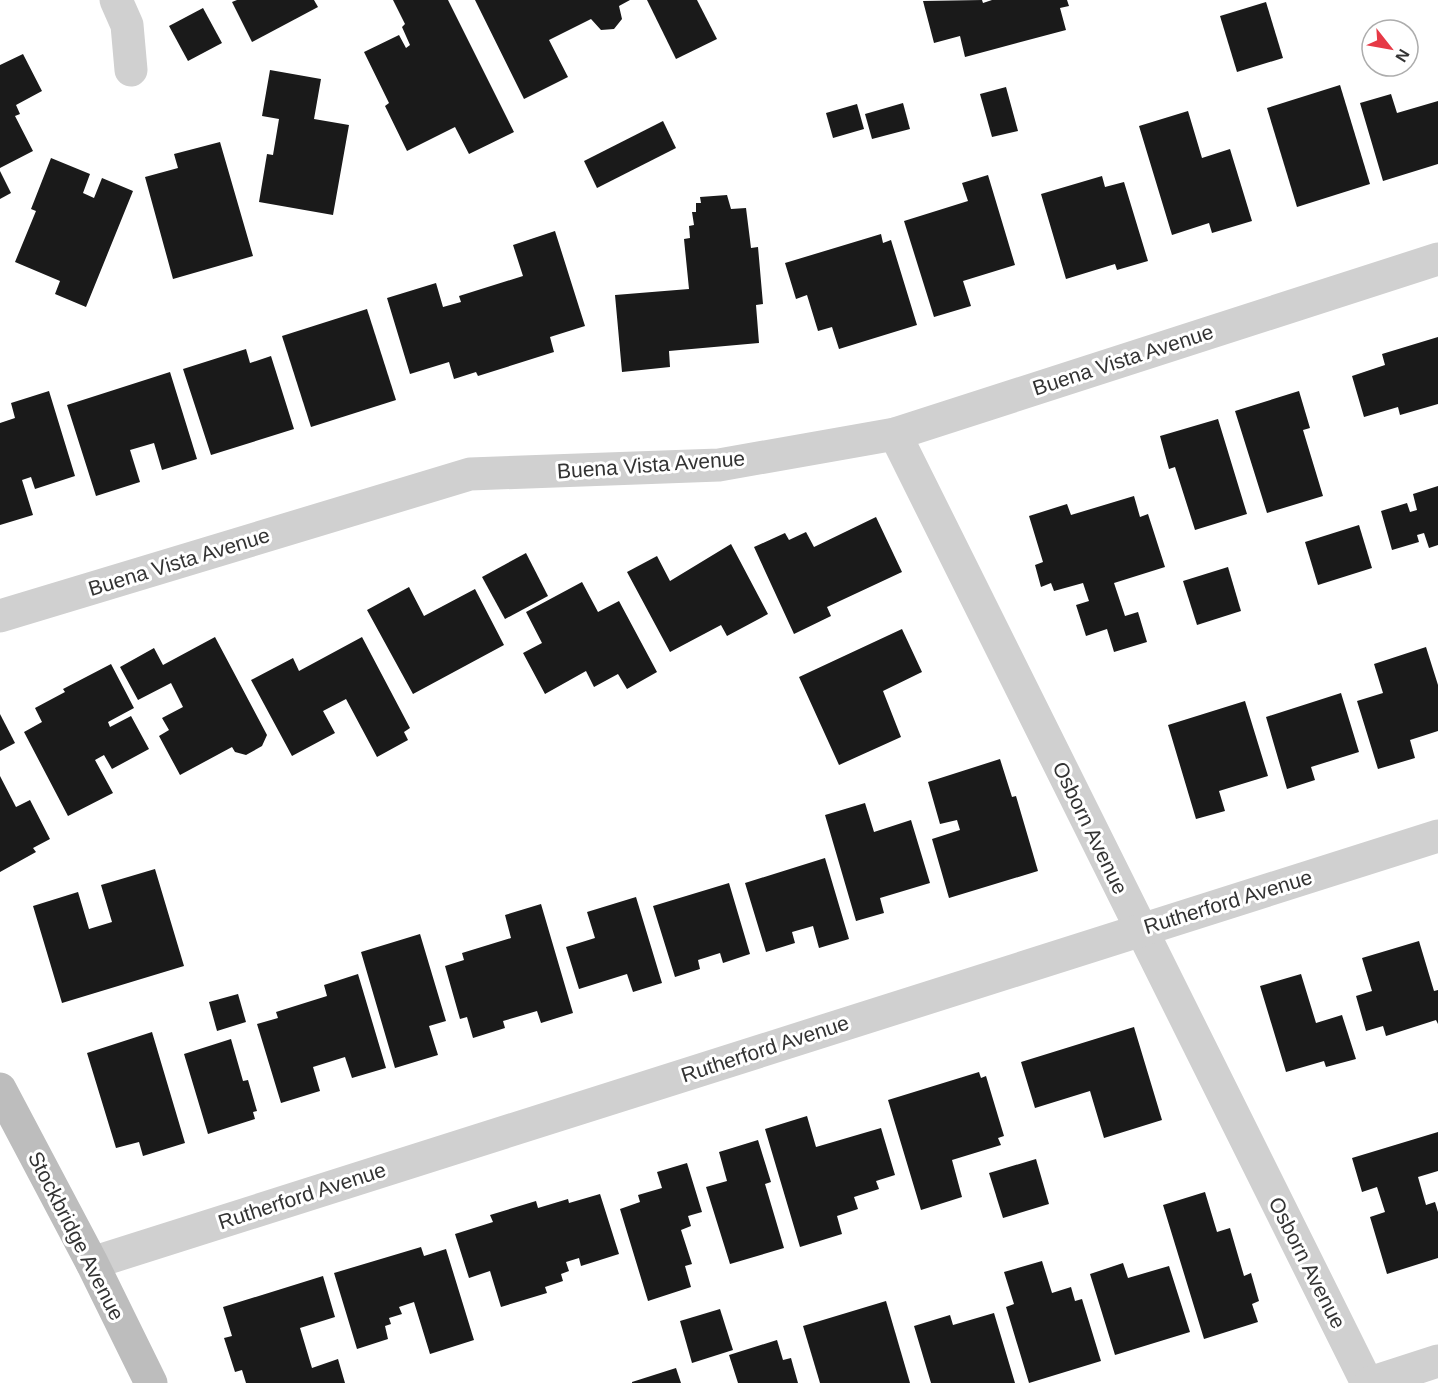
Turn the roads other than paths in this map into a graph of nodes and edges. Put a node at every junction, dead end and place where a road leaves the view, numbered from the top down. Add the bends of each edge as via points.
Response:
1 (116, 0) edge
2 (131, 70) dead end
3 (1438, 259) edge
4 (895, 434) junction
5 (0, 616) edge
6 (1438, 836) edge
7 (1140, 930) junction
8 (0, 1089) edge
9 (92, 1263) junction
10 (1438, 1361) edge
11 (151, 1383) edge
12 (1368, 1383) edge

1 - 2 street via 127,25
3 - 4 street, Buena Vista Avenue
4 - 5 street, Buena Vista Avenue via 719,465 470,474
4 - 7 street, Osborn Avenue
6 - 7 street, Rutherford Avenue
7 - 9 street, Rutherford Avenue
7 - 12 street, Osborn Avenue
8 - 9 street, Stockbridge Avenue
9 - 11 street, Stockbridge Avenue
10 - 12 street

